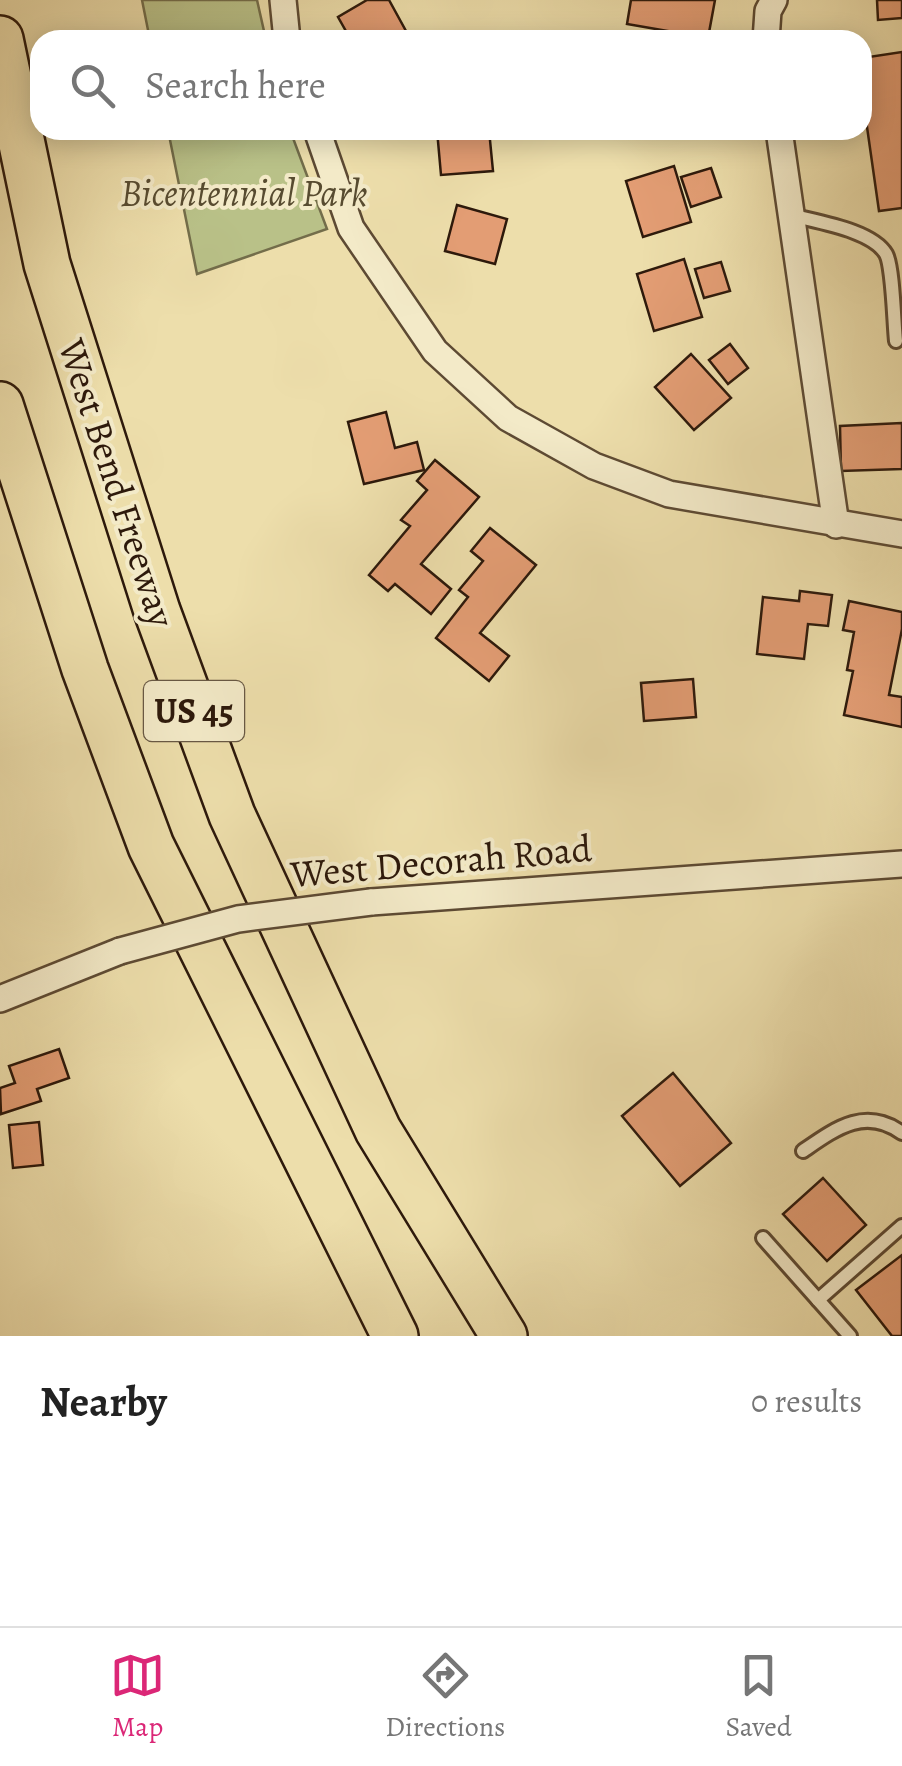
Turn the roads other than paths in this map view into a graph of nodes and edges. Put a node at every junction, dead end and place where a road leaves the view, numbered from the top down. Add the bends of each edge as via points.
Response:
1 (283, 0) edge
2 (774, 0) edge
3 (286, 30) edge
4 (767, 30) edge
5 (0, 39) edge
6 (320, 140) edge
7 (780, 140) edge
8 (791, 216) junction
9 (896, 341) dead end
10 (0, 405) edge
11 (836, 525) junction
12 (902, 534) edge
13 (902, 864) edge
14 (0, 998) edge
15 (902, 1132) edge
16 (803, 1151) dead end
17 (902, 1226) edge
18 (763, 1238) dead end
19 (818, 1300) junction
20 (395, 1336) edge
21 (504, 1336) edge
22 (850, 1336) edge

1 - 3 street
2 - 4 street
5 - 21 highway, West Bend Freeway / US 45 via 46,264 157,612 232,815 378,1130
6 - 11 street via 351,228 434,351 508,418 594,466 669,494
7 - 8 street
8 - 9 lane via 849,230 887,256
8 - 11 street
10 - 20 highway, US 45 via 85,669 151,846
11 - 12 street
13 - 14 street, West Decorah Road, bridge via 371,902 238,918 120,951
15 - 16 lane via 888,1123 855,1122
17 - 19 lane
18 - 19 lane
19 - 22 lane

